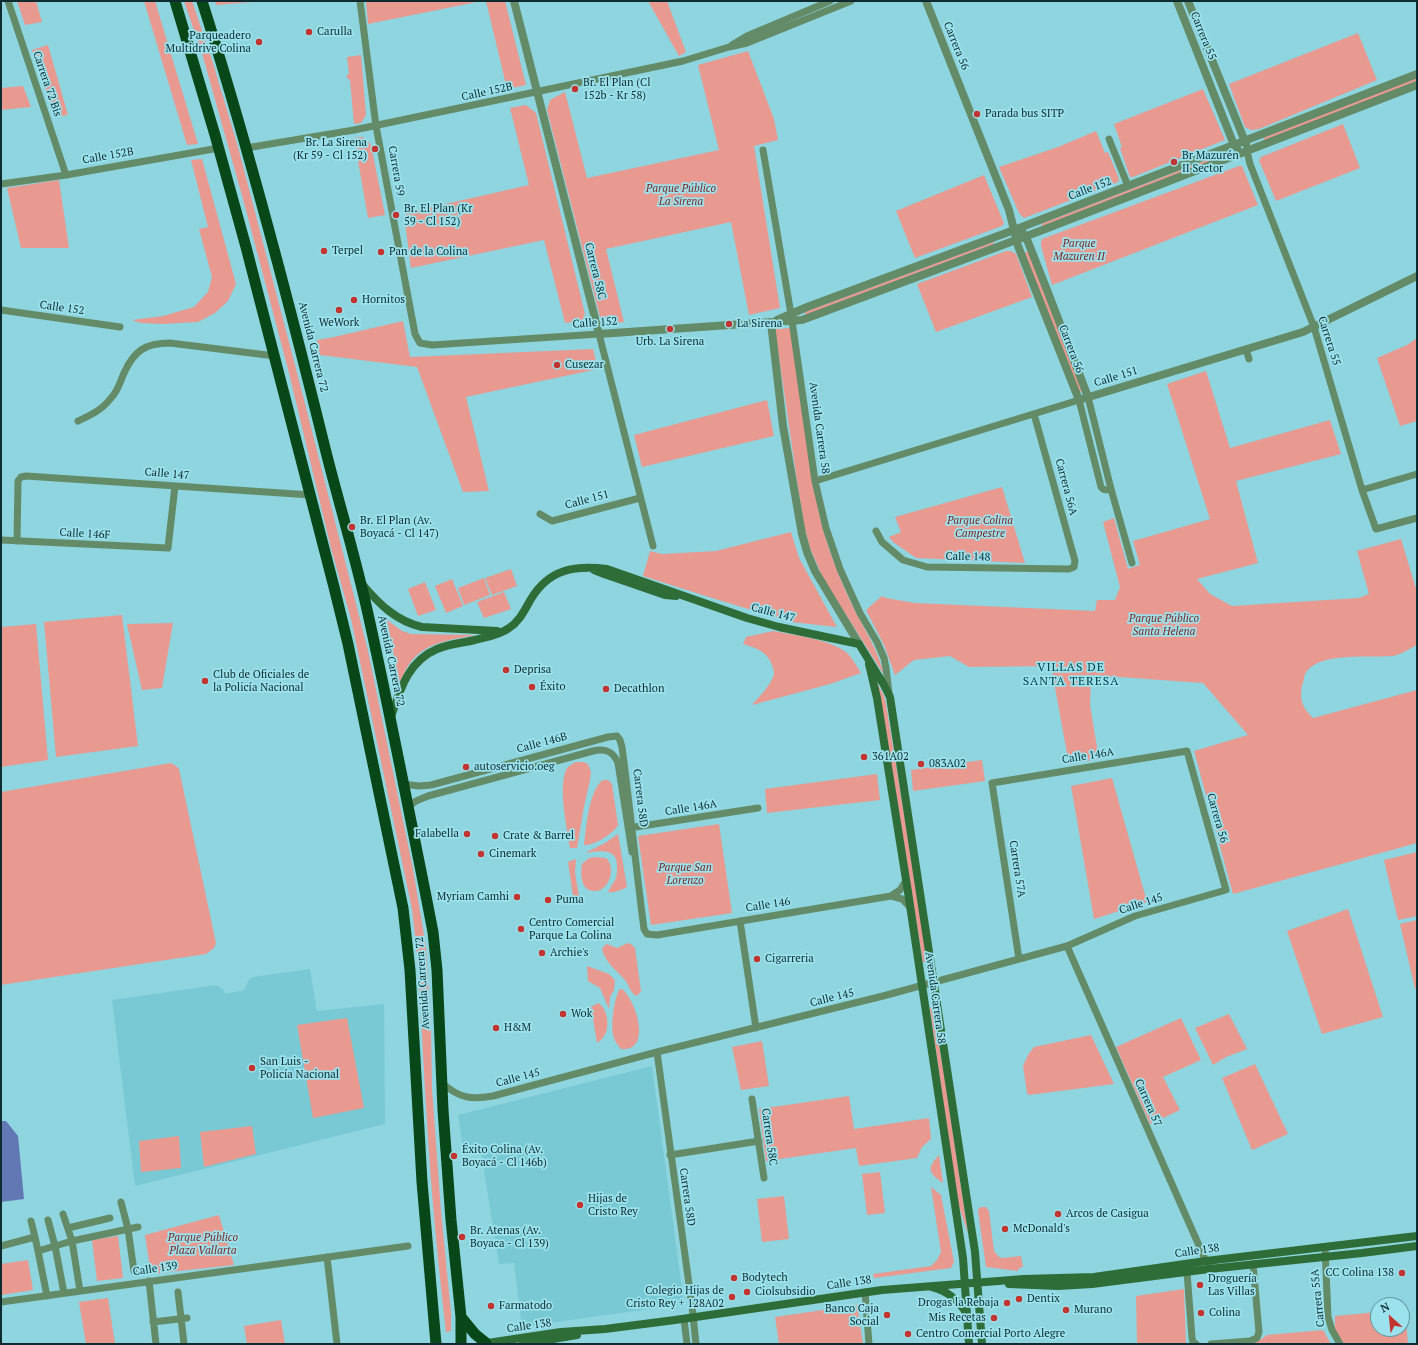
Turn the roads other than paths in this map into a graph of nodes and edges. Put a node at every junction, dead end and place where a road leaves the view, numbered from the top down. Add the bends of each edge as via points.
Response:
1 (8, 1) edge
2 (175, 1) edge
3 (202, 1) edge
4 (360, 1) edge
5 (514, 1) edge
6 (830, 1) edge
7 (851, 1) edge
8 (926, 1) edge
9 (1177, 1) edge
10 (1188, 1) edge
11 (729, 47) junction
12 (1417, 74) edge
13 (1417, 85) edge
14 (538, 93) junction
15 (376, 126) junction
16 (1109, 139) dead end
17 (1244, 141) junction
18 (1234, 145) junction
19 (219, 148) junction
20 (246, 148) junction
21 (763, 150) dead end
22 (1244, 152) junction
23 (66, 175) junction
24 (1, 184) edge
25 (1128, 186) junction
26 (1017, 229) junction
27 (1025, 236) junction
28 (1016, 239) junction
29 (1417, 276) edge
30 (1, 310) edge
31 (792, 318) junction
32 (771, 323) junction
33 (120, 327) dead end
34 (1314, 327) junction
35 (599, 334) junction
36 (420, 343) joint
37 (1246, 349) junction
38 (275, 356) junction
39 (1249, 359) dead end
40 (1088, 397) junction
41 (1079, 400) junction
42 (1034, 414) junction
43 (78, 421) dead end
44 (1417, 474) edge
45 (815, 482) junction
46 (175, 486) junction
47 (1111, 489) junction
48 (1362, 490) junction
49 (311, 494) junction
50 (640, 498) junction
51 (540, 514) dead end
52 (1417, 518) edge
53 (876, 530) dead end
54 (1, 540) edge
55 (17, 541) junction
56 (652, 546) dead end
57 (1132, 563) dead end
58 (1074, 567) joint
59 (360, 581) junction
60 (504, 631) junction
61 (859, 644) junction
62 (867, 657) junction
63 (890, 697) junction
64 (390, 720) junction
65 (617, 736) joint
66 (610, 751) joint
67 (1187, 751) joint
68 (449, 781) junction
69 (403, 784) junction
70 (992, 784) joint
71 (451, 790) junction
72 (408, 807) junction
73 (758, 808) dead end
74 (630, 828) junction
75 (906, 881) junction
76 (1226, 890) joint
77 (891, 896) junction
78 (910, 906) junction
79 (740, 921) junction
80 (647, 934) joint
81 (1066, 946) junction
82 (1019, 959) junction
83 (934, 982) junction
84 (922, 985) junction
85 (756, 1028) junction
86 (657, 1052) junction
87 (442, 1082) junction
88 (752, 1099) dead end
89 (759, 1141) junction
90 (670, 1155) junction
91 (764, 1178) dead end
92 (121, 1202) dead end
93 (63, 1214) dead end
94 (110, 1218) dead end
95 (48, 1220) dead end
96 (31, 1221) dead end
97 (138, 1227) dead end
98 (68, 1228) junction
99 (128, 1229) junction
100 (1417, 1236) edge
101 (35, 1237) junction
102 (72, 1241) junction
103 (1, 1246) edge
104 (55, 1246) junction
105 (408, 1246) dead end
106 (1417, 1246) edge
107 (1325, 1247) junction
108 (38, 1251) junction
109 (1325, 1256) junction
110 (327, 1257) junction
111 (1206, 1261) junction
112 (1253, 1264) junction
113 (1209, 1269) junction
114 (134, 1271) dead end
115 (1188, 1272) junction
116 (149, 1281) junction
117 (966, 1283) junction
118 (979, 1283) junction
119 (923, 1286) junction
120 (80, 1291) junction
121 (178, 1292) dead end
122 (865, 1292) junction
123 (64, 1293) junction
124 (47, 1296) junction
125 (1, 1302) edge
126 (967, 1314) junction
127 (460, 1317) junction
128 (184, 1318) junction
129 (688, 1318) junction
130 (153, 1322) junction
131 (605, 1329) junction
132 (562, 1341) edge
133 (483, 1343) edge
134 (1194, 1343) edge
135 (156, 1344) edge
136 (184, 1344) edge
137 (337, 1344) edge
138 (436, 1344) edge
139 (461, 1344) edge
140 (523, 1344) edge
141 (687, 1344) edge
142 (696, 1344) edge
143 (869, 1344) edge
144 (969, 1344) edge
145 (982, 1344) edge
146 (1211, 1344) edge
147 (1340, 1344) edge

1 - 23 street, Carrera 72 Bis
2 - 19 highway, Avenida Carrera 72
3 - 20 highway, Avenida Carrera 72
4 - 15 street, Carrera 59
5 - 14 street, Carrera 58C
6 - 11 street, Calle 152B via 746,36
7 - 11 street, Calle 152B via 747,43
8 - 26 street, Carrera 56
9 - 18 street, Carrera 55
10 - 17 street, Carrera 55
11 - 14 street, Calle 152B via 682,61
12 - 17 street, Calle 152
13 - 22 street, Calle 152
14 - 15 street, Calle 152B
14 - 35 street, Carrera 58C
15 - 20 street, Calle 152B
15 - 36 street, Carrera 59 via 415,334
16 - 25 street
17 - 18 street, Calle 152
17 - 22 street, Carrera 55
18 - 22 street, Carrera 55
18 - 25 street, Calle 152
19 - 23 street, Calle 152B
19 - 38 highway, Avenida Carrera 72
20 - 59 highway, Avenida Carrera 72
21 - 31 street, Avenida Carrera 58
22 - 27 street, Calle 152
22 - 34 street, Carrera 55
23 - 24 street, Calle 152B
25 - 26 street, Calle 152
26 - 27 street, Carrera 56
26 - 28 street, Carrera 56
26 - 31 street, Calle 152 via 884,278
27 - 28 street, Calle 152
27 - 40 street, Carrera 56
28 - 31 street, Calle 152 via 802,320
28 - 41 street, Carrera 56
29 - 34 street, Calle 151
30 - 33 street, Calle 152
31 - 32 street, Calle 152
31 - 45 street, Avenida Carrera 58
32 - 35 street, Calle 152
32 - 61 street, Avenida Carrera 58 via 783,426 802,534 815,571
34 - 37 street, Calle 151
34 - 48 street, Carrera 55
35 - 36 street, Calle 152 via 432,345
35 - 50 street, Carrera 58C
37 - 39 street
37 - 40 street, Calle 151
38 - 43 street via 170,343 148,346 131,360 112,398 94,414
38 - 49 highway, Avenida Carrera 72
40 - 41 street, Calle 151
40 - 47 street, Carrera 56
41 - 42 street, Calle 151
41 - 47 street, Carrera 56 via 1101,487 1103,490
42 - 45 street, Calle 151
42 - 58 street, Carrera 56A via 1075,561
44 - 48 street
45 - 63 street, Avenida Carrera 58 via 826,528 840,569 884,658
46 - 49 street, Calle 147
46 - 55 street, Calle 146F via 168,548
46 - 55 street, Calle 147 via 20,477
47 - 57 street, Carrera 56
48 - 52 street, Carrera 55 via 1376,529
49 - 138 highway, Avenida Carrera 72 via 348,644 403,908 410,970 422,1182
50 - 51 street, Calle 151 via 552,521
50 - 56 street, Carrera 58C
53 - 58 street, Calle 148 via 882,542 903,560 927,567
54 - 55 street, Calle 146F
59 - 60 main road via 390,612 410,624 422,627
59 - 64 highway, Avenida Carrera 72
60 - 61 main road, Calle 147 via 518,620 539,586 567,570 588,567 607,569 636,585 666,588 685,597 772,625
60 - 64 main road, Calle 147 via 437,649 423,657 409,672
61 - 62 main road, Avenida Carrera 58
62 - 63 main road, Avenida Carrera 58
62 - 75 main road, Avenida Carrera 58 via 877,698
63 - 83 main road, Avenida Carrera 58
64 - 69 highway, Avenida Carrera 72
65 - 68 street, Calle 146B
65 - 74 street, Carrera 58D via 622,747
66 - 71 street, Calle 146B via 593,751
66 - 74 street, Carrera 58D via 618,763
67 - 70 street, Calle 146A
67 - 76 street, Carrera 56
68 - 69 street, Calle 146B via 424,786
68 - 71 street
69 - 72 highway, Avenida Carrera 72
70 - 82 street, Carrera 57A
71 - 72 street, Calle 146B via 424,797
72 - 87 highway, Avenida Carrera 72 via 433,932
73 - 74 street, Calle 146A
74 - 80 street, Carrera 58D via 644,928
75 - 77 street via 900,890
75 - 78 main road, Avenida Carrera 58
76 - 81 street, Calle 145 via 1134,916
77 - 78 street via 902,899
77 - 79 street, Calle 146
78 - 84 main road, Avenida Carrera 58
79 - 80 street, Calle 146 via 657,935
79 - 85 street
81 - 82 street, Calle 145
81 - 111 street, Carrera 57
82 - 83 street, Calle 145
83 - 84 street, Calle 145
83 - 118 main road, Avenida Carrera 58
84 - 85 street, Calle 145
84 - 117 main road, Avenida Carrera 58
85 - 86 street, Calle 145
86 - 87 street, Calle 145 via 493,1096 463,1096
86 - 90 street, Carrera 58D
87 - 127 highway, Avenida Carrera 72
88 - 89 street, Carrera 58C
89 - 90 street
89 - 91 street, Carrera 58C
90 - 129 street, Carrera 58D
92 - 99 street
93 - 98 street
94 - 98 street
95 - 104 street
96 - 101 street
97 - 99 street
98 - 102 street
99 - 102 street
99 - 114 street
100 - 107 main road, Calle 138
101 - 103 street
101 - 108 street
102 - 104 street
102 - 120 street
104 - 108 street
104 - 123 street
105 - 110 street, Calle 139
106 - 109 main road, Calle 138
107 - 109 street, Carrera 55A
107 - 111 main road, Calle 138
108 - 124 street
109 - 112 main road, Calle 138
109 - 147 street, Carrera 55A via 1328,1318
110 - 116 street, Calle 139
110 - 137 street
111 - 113 street, Carrera 57
111 - 118 main road, Calle 138 via 1094,1277
112 - 113 main road, Calle 138
112 - 146 street via 1259,1332 1257,1338 1250,1341
113 - 115 main road, Calle 138
115 - 118 main road, Calle 138 via 1079,1285
115 - 134 street
116 - 120 street, Calle 139
116 - 130 street
117 - 118 main road, Calle 138
117 - 119 main road, Calle 138
117 - 126 main road, Avenida Carrera 58
118 - 145 main road, Avenida Carrera 58
119 - 122 main road, Calle 138
119 - 126 main road via 947,1293
120 - 123 street, Calle 139
121 - 128 street
122 - 129 main road, Calle 138
122 - 143 street
123 - 124 street, Calle 139
124 - 125 street, Calle 139
126 - 144 main road, Avenida Carrera 58
127 - 133 highway
127 - 139 highway, Avenida Carrera 72
128 - 130 street
128 - 136 street
129 - 131 main road, Calle 138
129 - 141 street, Carrera 58D
129 - 142 street, Carrera 58D
130 - 135 street
131 - 132 main road, Calle 138
131 - 133 main road, Calle 138 via 561,1332
132 - 140 main road, Calle 138

